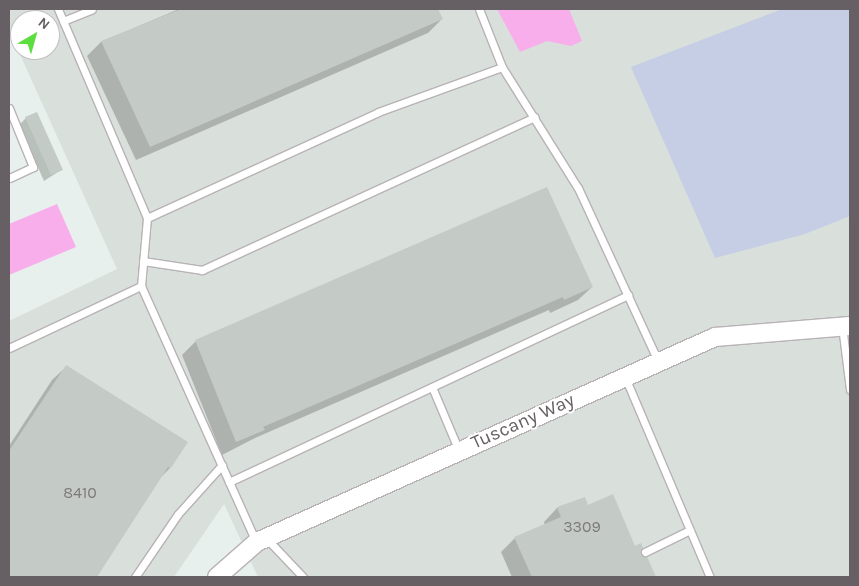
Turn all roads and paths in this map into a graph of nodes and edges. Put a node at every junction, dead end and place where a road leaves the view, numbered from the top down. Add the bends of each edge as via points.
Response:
1 (58, 9) edge
2 (92, 9) edge
3 (479, 9) edge
4 (63, 21) junction
5 (502, 68) junction
6 (9, 108) edge
7 (535, 117) junction
8 (9, 178) edge
9 (147, 218) junction
10 (143, 261) junction
11 (141, 286) junction
12 (628, 294) junction
13 (846, 326) edge
14 (9, 348) edge
15 (658, 361) junction
16 (625, 376) junction
17 (432, 387) junction
18 (850, 389) edge
19 (459, 451) junction
20 (222, 465) junction
21 (229, 482) junction
22 (690, 530) junction
23 (261, 540) junction
24 (645, 552) dead end
25 (135, 577) edge
26 (217, 577) edge
27 (303, 577) edge
28 (710, 577) edge

1 - 4 lane
2 - 4 lane
3 - 5 lane
4 - 9 lane
5 - 7 lane
5 - 9 lane via 378,112
6 - 8 lane via 33,167
7 - 10 lane via 202,270
7 - 12 lane via 578,188
9 - 10 lane
10 - 11 lane
11 - 14 lane
11 - 20 lane
12 - 15 lane
12 - 17 lane
13 - 15 street, Tuscany Way via 715,337
13 - 18 lane
15 - 16 street, Tuscany Way
16 - 19 street, Tuscany Way
16 - 22 lane
17 - 19 lane
17 - 21 lane
19 - 23 street, Tuscany Way
20 - 21 lane
20 - 25 lane via 178,514
21 - 23 lane
22 - 24 lane
22 - 28 lane
23 - 26 street, Tuscany Way
23 - 27 lane

